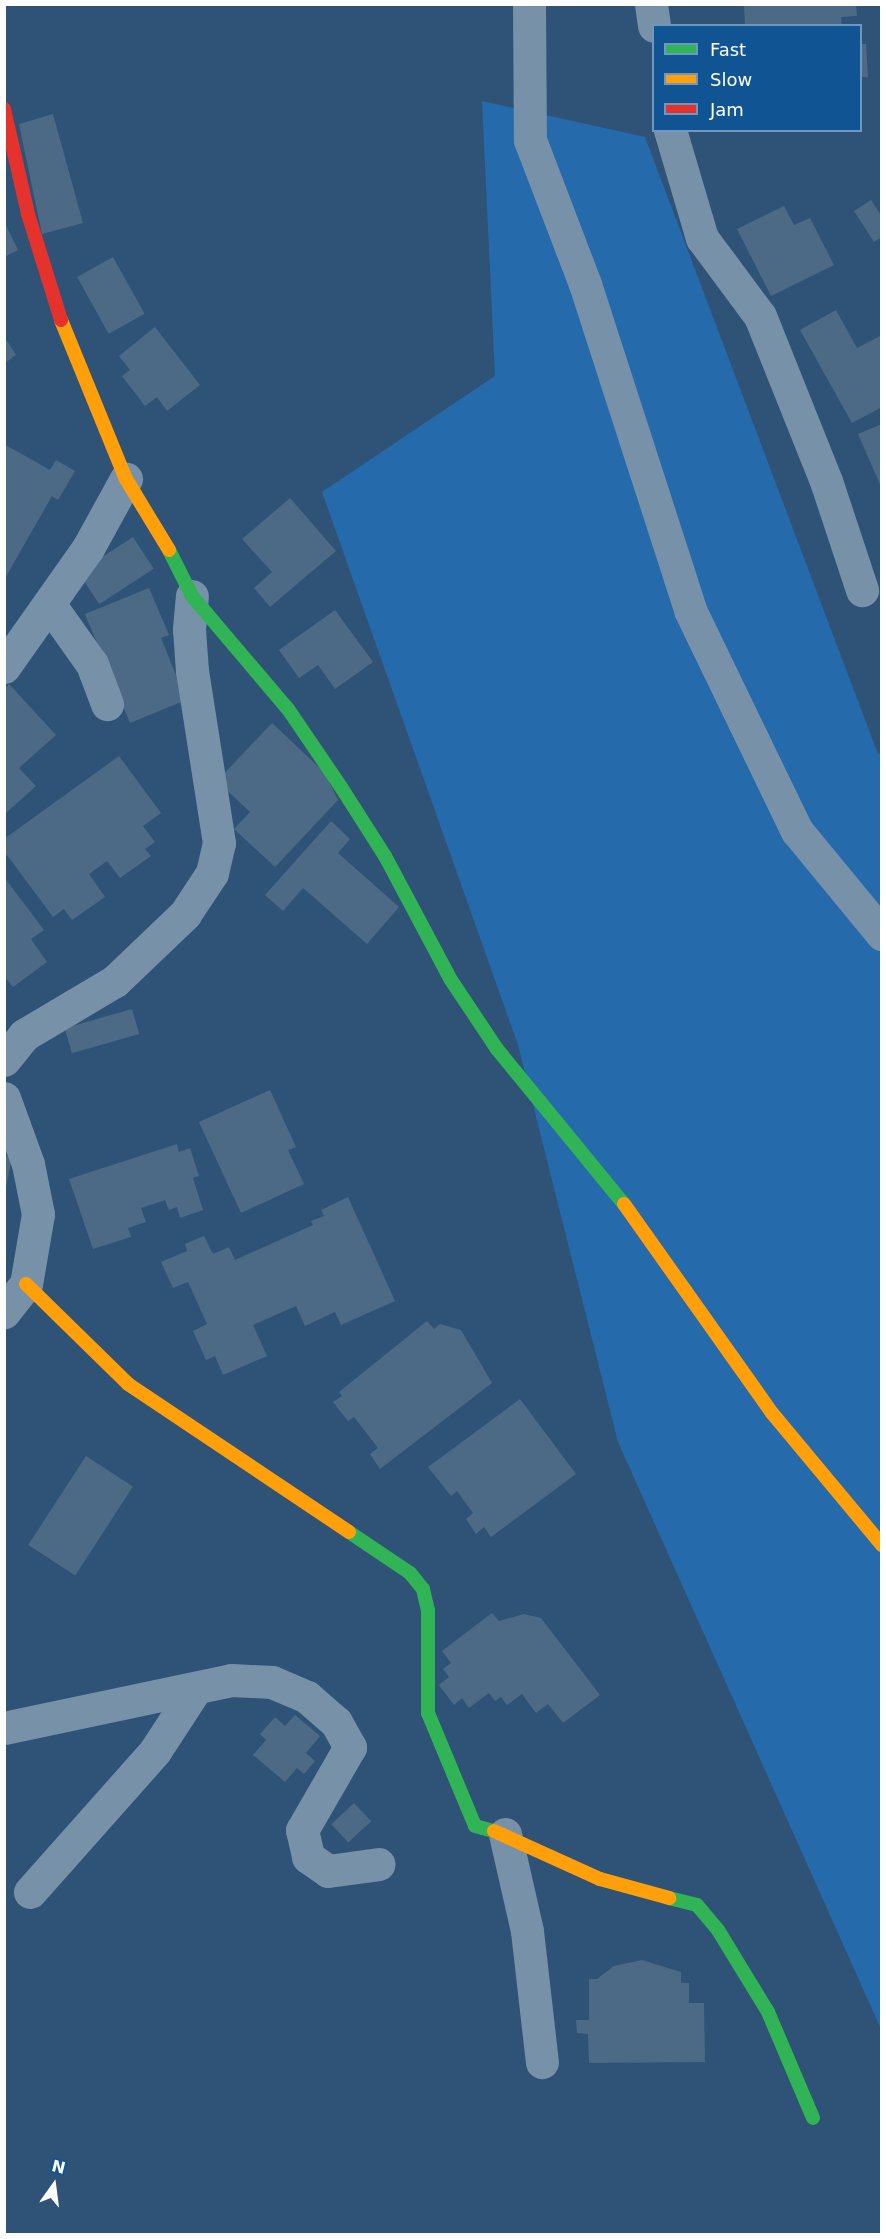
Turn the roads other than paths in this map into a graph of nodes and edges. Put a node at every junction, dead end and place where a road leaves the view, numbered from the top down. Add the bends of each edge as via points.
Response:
1 (529, 4) edge
2 (651, 4) edge
3 (654, 24) edge
4 (4, 109) edge
5 (671, 132) edge
6 (126, 479) junction
7 (862, 590) dead end
8 (192, 596) junction
9 (50, 605) junction
10 (4, 668) edge
11 (107, 704) dead end
12 (882, 934) edge
13 (4, 1060) edge
14 (4, 1098) edge
15 (26, 1284) junction
16 (4, 1312) edge
17 (882, 1545) edge
18 (196, 1688) junction
19 (4, 1728) edge
20 (505, 1834) junction
21 (378, 1864) dead end
22 (30, 1892) dead end
23 (542, 2062) dead end
24 (813, 2118) dead end

1 - 12 street via 530,140 585,284 690,610 797,831
2 - 3 street
4 - 6 street via 28,214 57,310
5 - 7 street via 702,238 760,316 826,481
6 - 8 street via 162,535
6 - 9 street via 88,548
8 - 13 street via 192,671 219,843 212,873 185,914 115,981 24,1035
8 - 17 street via 288,709 342,787 385,856 450,980 496,1049 626,1207 772,1413
9 - 10 street
9 - 11 street via 92,664
14 - 15 street via 37,1198 36,1236
15 - 16 street
15 - 20 street via 128,1384 410,1573 423,1589 428,1610 428,1713 475,1826
18 - 19 street
18 - 21 street via 231,1680 272,1682 307,1697 336,1722 350,1747 336,1778 302,1830 308,1857 328,1871
18 - 22 street via 155,1751
20 - 23 street via 527,1931
20 - 24 street via 600,1879 697,1905 752,1983

